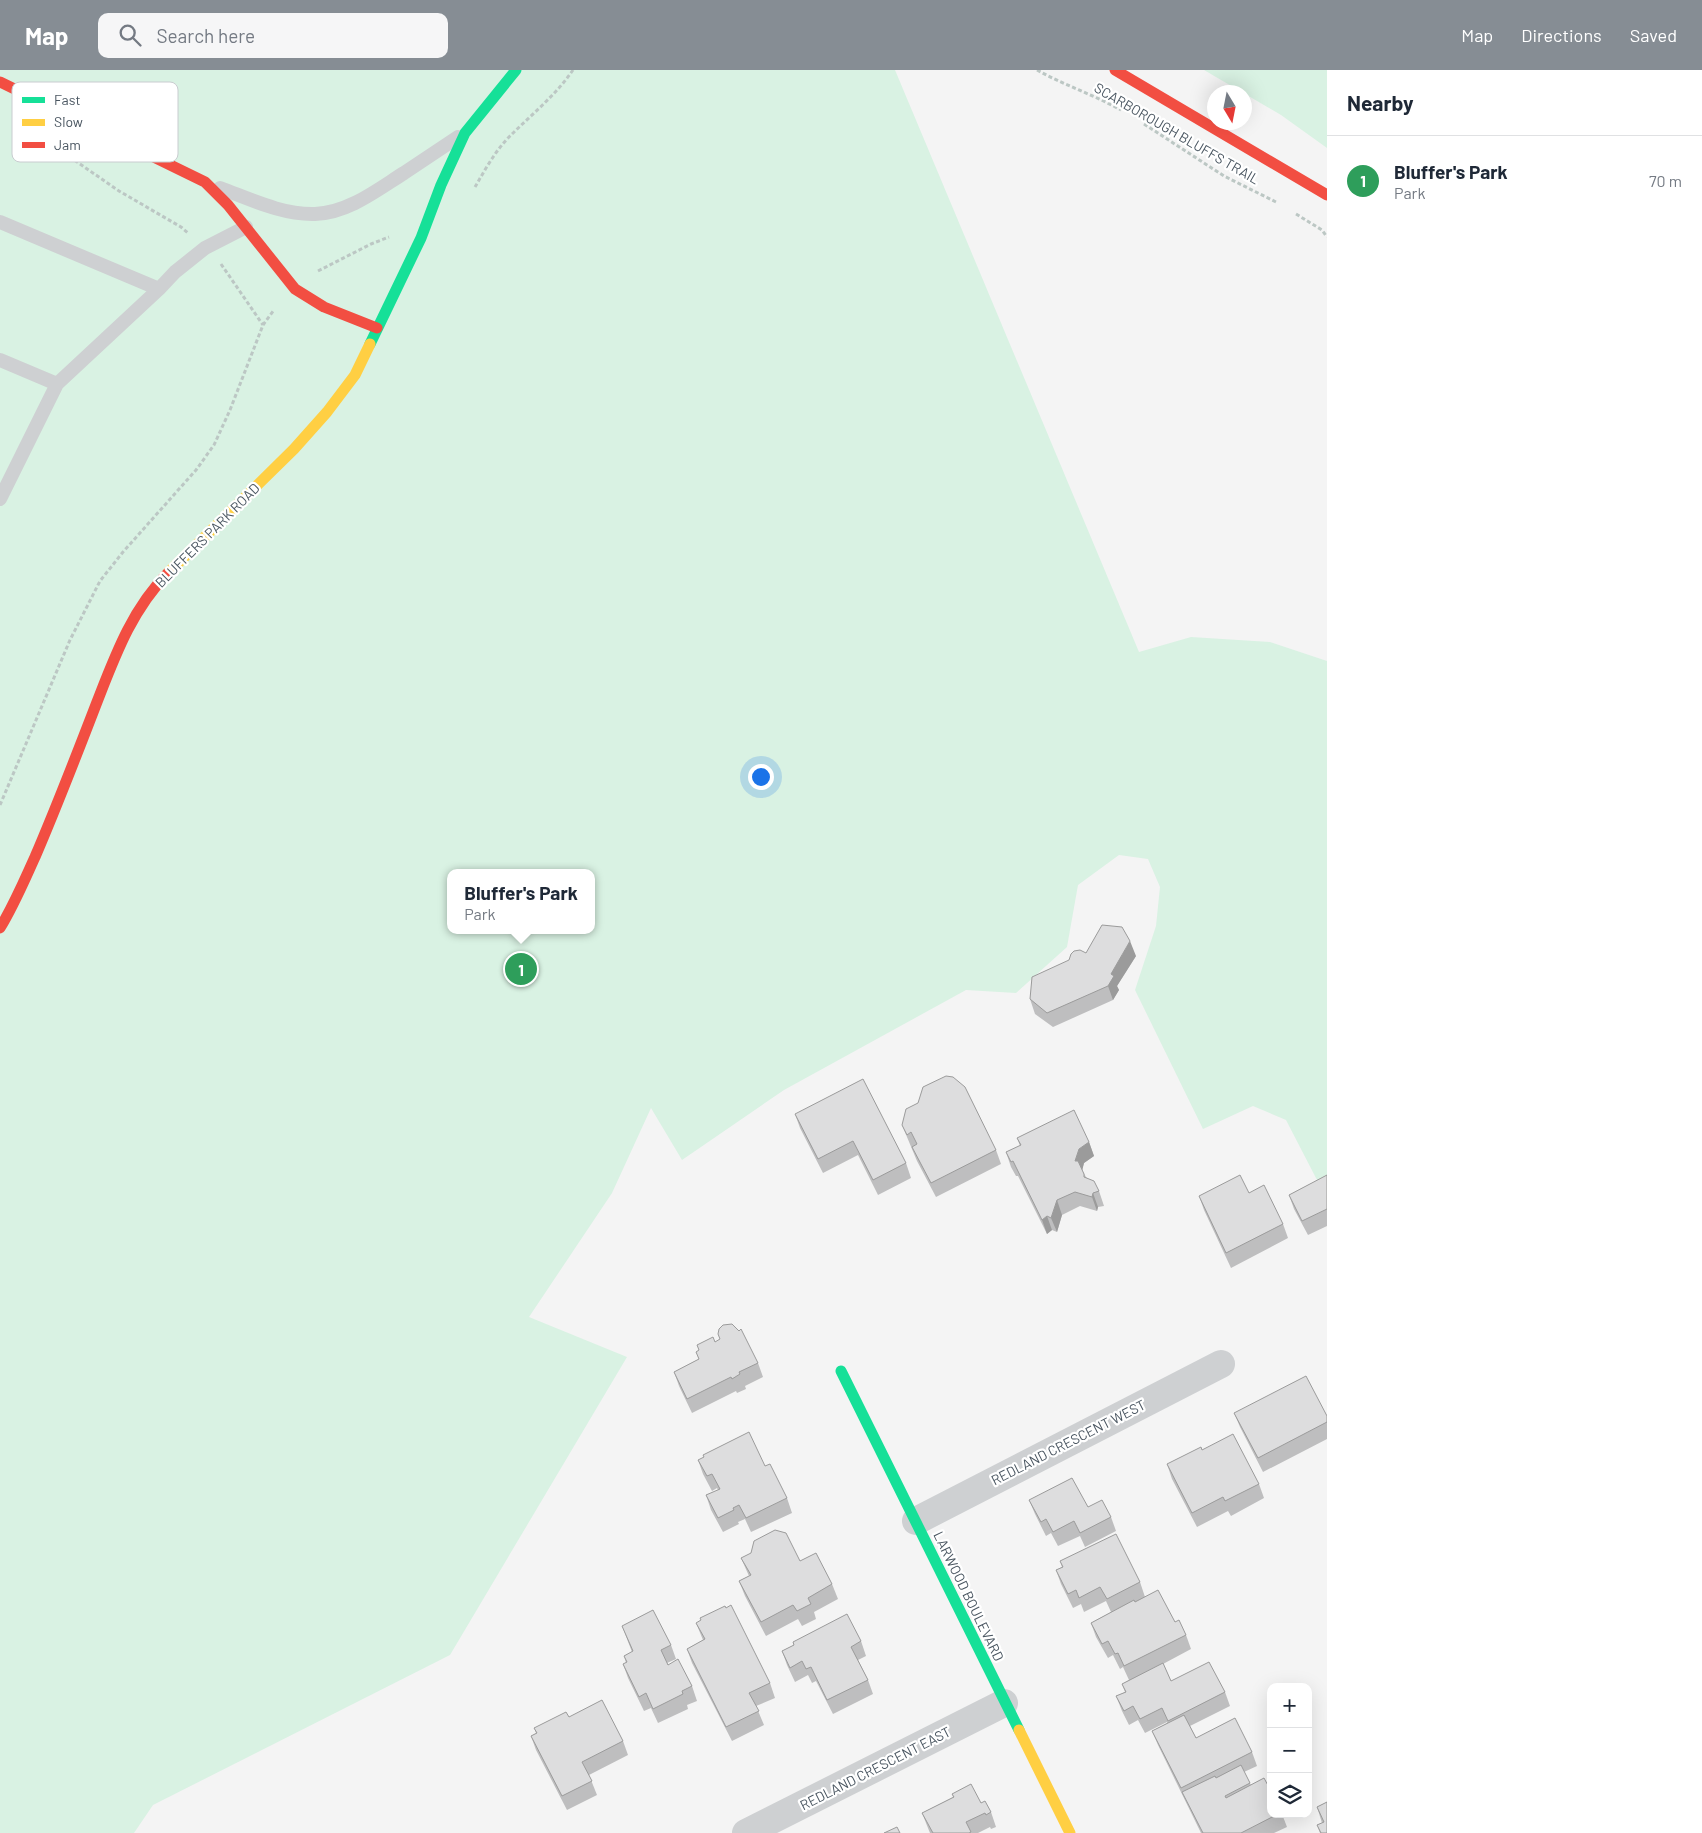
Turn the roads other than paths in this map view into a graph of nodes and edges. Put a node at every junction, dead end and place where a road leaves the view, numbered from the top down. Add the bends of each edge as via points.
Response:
1 (516, 70) edge
2 (1115, 70) edge
3 (0, 82) edge
4 (12, 88) edge
5 (465, 133) junction
6 (164, 162) edge
7 (205, 182) junction
8 (1327, 195) edge
9 (0, 222) edge
10 (246, 227) junction
11 (159, 290) junction
12 (377, 328) junction
13 (0, 360) edge
14 (57, 384) junction
15 (0, 498) edge
16 (0, 928) edge
17 (1221, 1364) dead end
18 (841, 1371) dead end
19 (916, 1521) junction
20 (1004, 1703) junction
21 (746, 1833) edge
22 (1070, 1833) edge

1 - 5 street, BLUFFERS PARK ROAD
2 - 8 street
3 - 4 street, BLUFFERS PARK ROAD
5 - 7 lane, BLUFFERS PARK ROAD via 365,198 332,212 290,212
5 - 12 street, BLUFFERS PARK ROAD via 421,238
6 - 7 street, BLUFFERS PARK ROAD
7 - 10 street, BLUFFERS PARK ROAD
9 - 11 lane
10 - 11 lane via 205,248 175,272
10 - 12 street, BLUFFERS PARK ROAD via 294,289 346,318
11 - 14 lane
12 - 16 street, BLUFFERS PARK ROAD via 355,375 327,412 294,449 156,585 136,614 119,646 47,829 12,909
13 - 14 lane
14 - 15 lane
17 - 19 street, REDLAND CRESCENT WEST
18 - 19 street, LARWOOD BOULEVARD
19 - 20 street, LARWOOD BOULEVARD
20 - 21 street, REDLAND CRESCENT EAST
20 - 22 street, LARWOOD BOULEVARD

